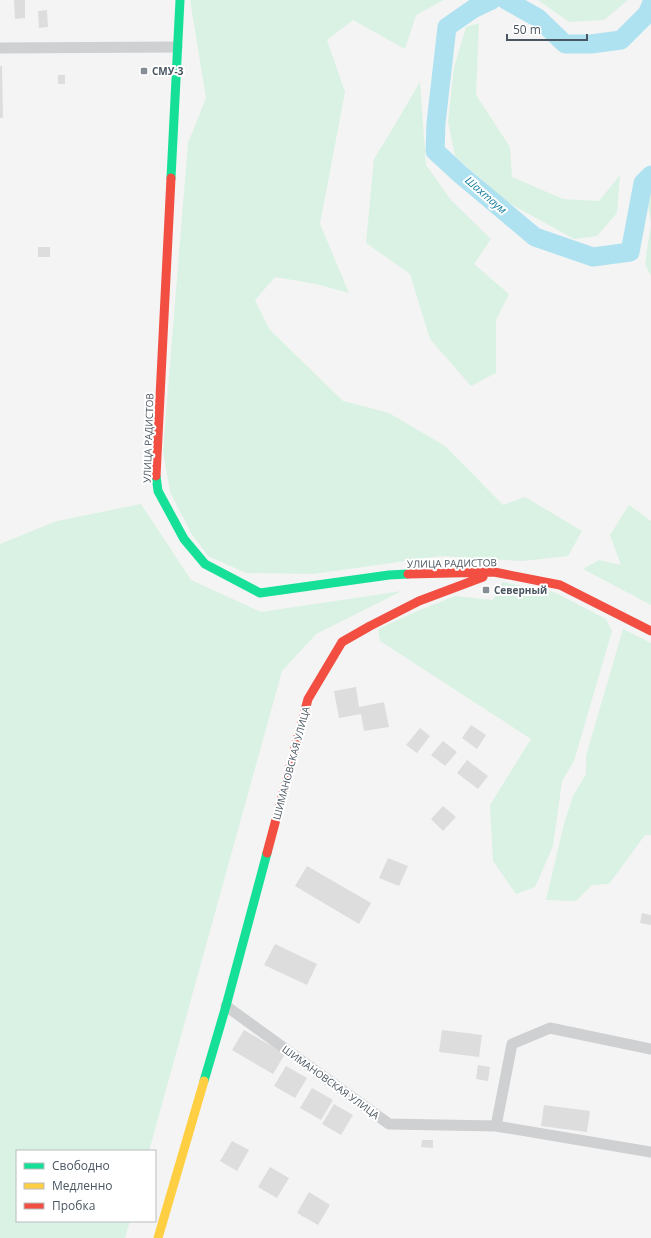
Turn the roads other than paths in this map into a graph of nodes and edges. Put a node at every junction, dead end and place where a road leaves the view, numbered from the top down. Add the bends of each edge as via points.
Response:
1 (180, 0) edge
2 (178, 47) junction
3 (0, 48) edge
4 (494, 572) junction
5 (651, 631) edge
6 (226, 1006) junction
7 (651, 1049) edge
8 (496, 1126) junction
9 (651, 1152) edge
10 (158, 1238) edge

1 - 2 street, УЛИЦА РАДИСТОВ
2 - 3 street
2 - 4 street, УЛИЦА РАДИСТОВ via 156,478 158,491 184,539 205,564 260,593 389,575
4 - 5 street, УЛИЦА РАДИСТОВ via 560,585
4 - 6 street, ШИМАНОВСКАЯ УЛИЦА via 419,601 342,642 308,699
6 - 8 street, ШИМАНОВСКАЯ УЛИЦА via 389,1124
6 - 10 street, ШИМАНОВСКАЯ УЛИЦА
7 - 8 street via 550,1028 512,1044
8 - 9 street, ШИМАНОВСКАЯ УЛИЦА

